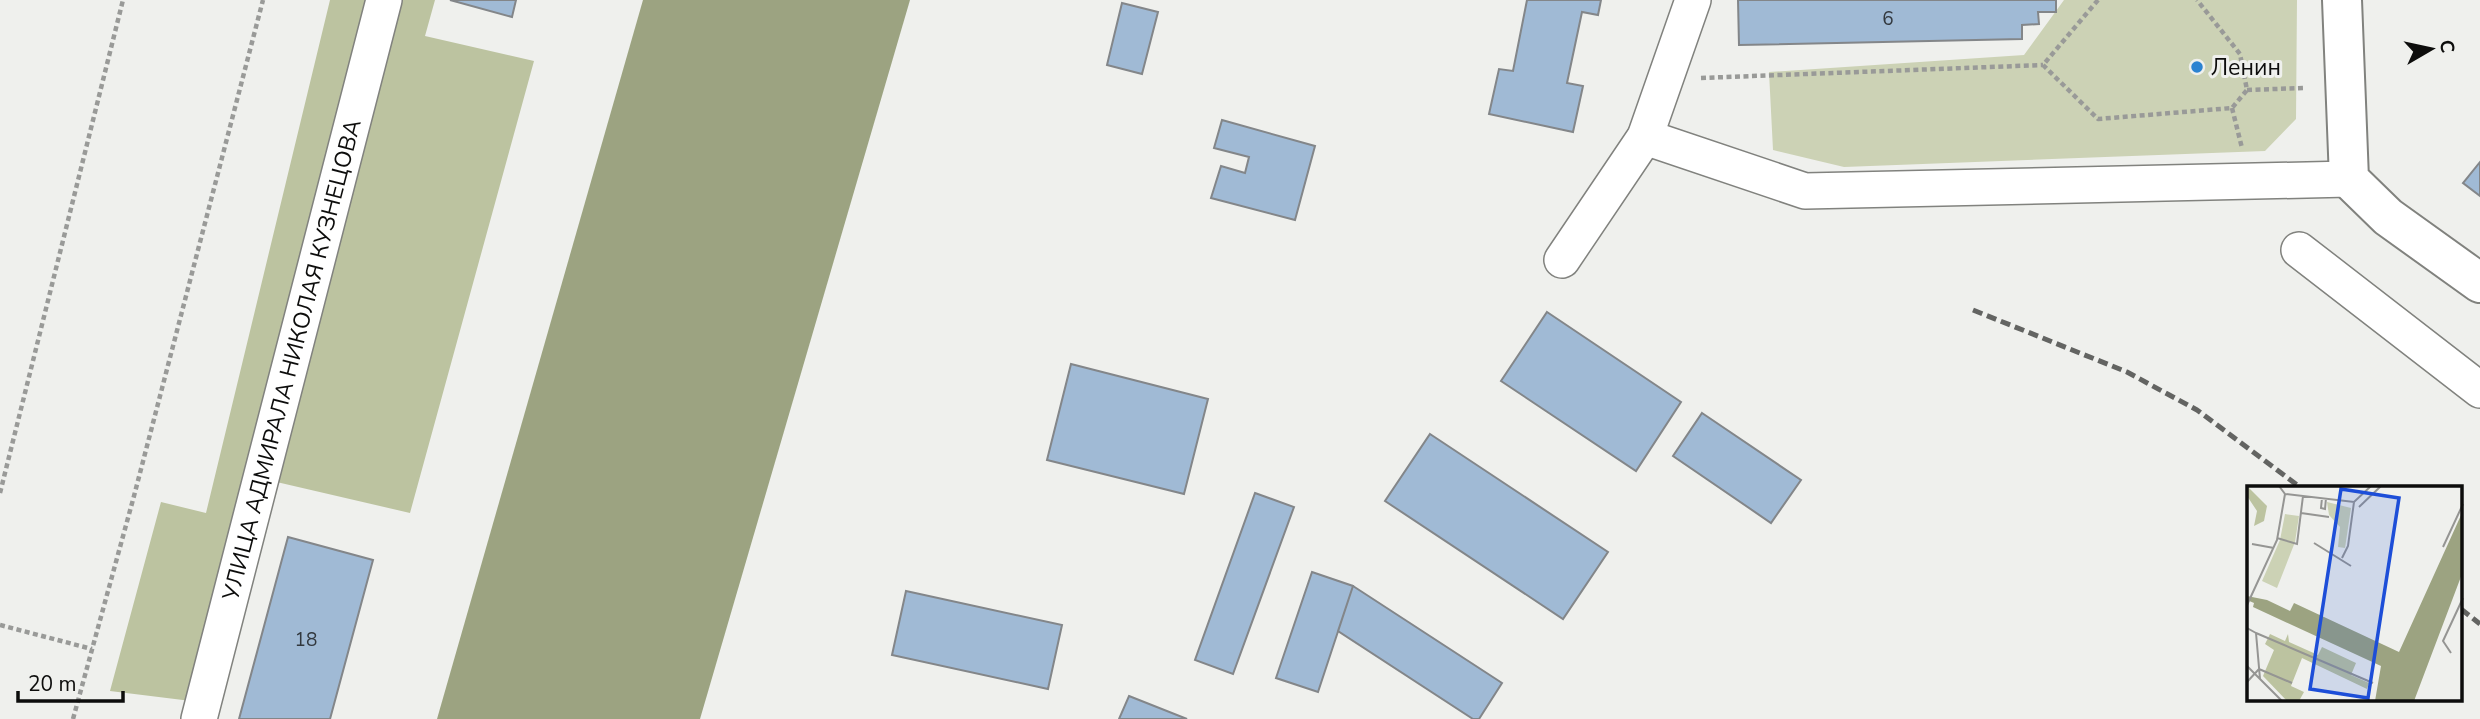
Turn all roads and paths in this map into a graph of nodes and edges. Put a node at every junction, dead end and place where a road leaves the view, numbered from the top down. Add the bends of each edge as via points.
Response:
1 (123, 0) edge
2 (263, 0) edge
3 (384, 0) edge
4 (1693, 0) edge
5 (2098, 0) edge
6 (2197, 0) edge
7 (2342, 0) edge
8 (2043, 65) junction
9 (1665, 79) junction
10 (2303, 88) dead end
11 (2247, 90) junction
12 (2232, 108) junction
13 (1645, 137) junction
14 (2245, 159) dead end
15 (2349, 178) junction
16 (2299, 250) dead end
17 (1562, 260) dead end
18 (2480, 283) edge
19 (2480, 390) edge
20 (0, 494) edge
21 (0, 625) edge
22 (92, 649) junction
23 (73, 719) edge
24 (200, 719) edge

1 - 20 path
2 - 22 path
3 - 24 lane, УЛИЦА АДМИРАЛА НИКОЛАЯ КУЗНЕЦОВА
4 - 9 lane
5 - 8 path
6 - 11 path via 2240,54
7 - 15 main road
8 - 9 path
8 - 12 path via 2098,119
9 - 13 lane
10 - 11 path
11 - 12 path
12 - 14 path
13 - 15 lane via 1805,191
13 - 17 lane
15 - 18 main road via 2388,217
16 - 19 lane
21 - 22 path
22 - 23 path

